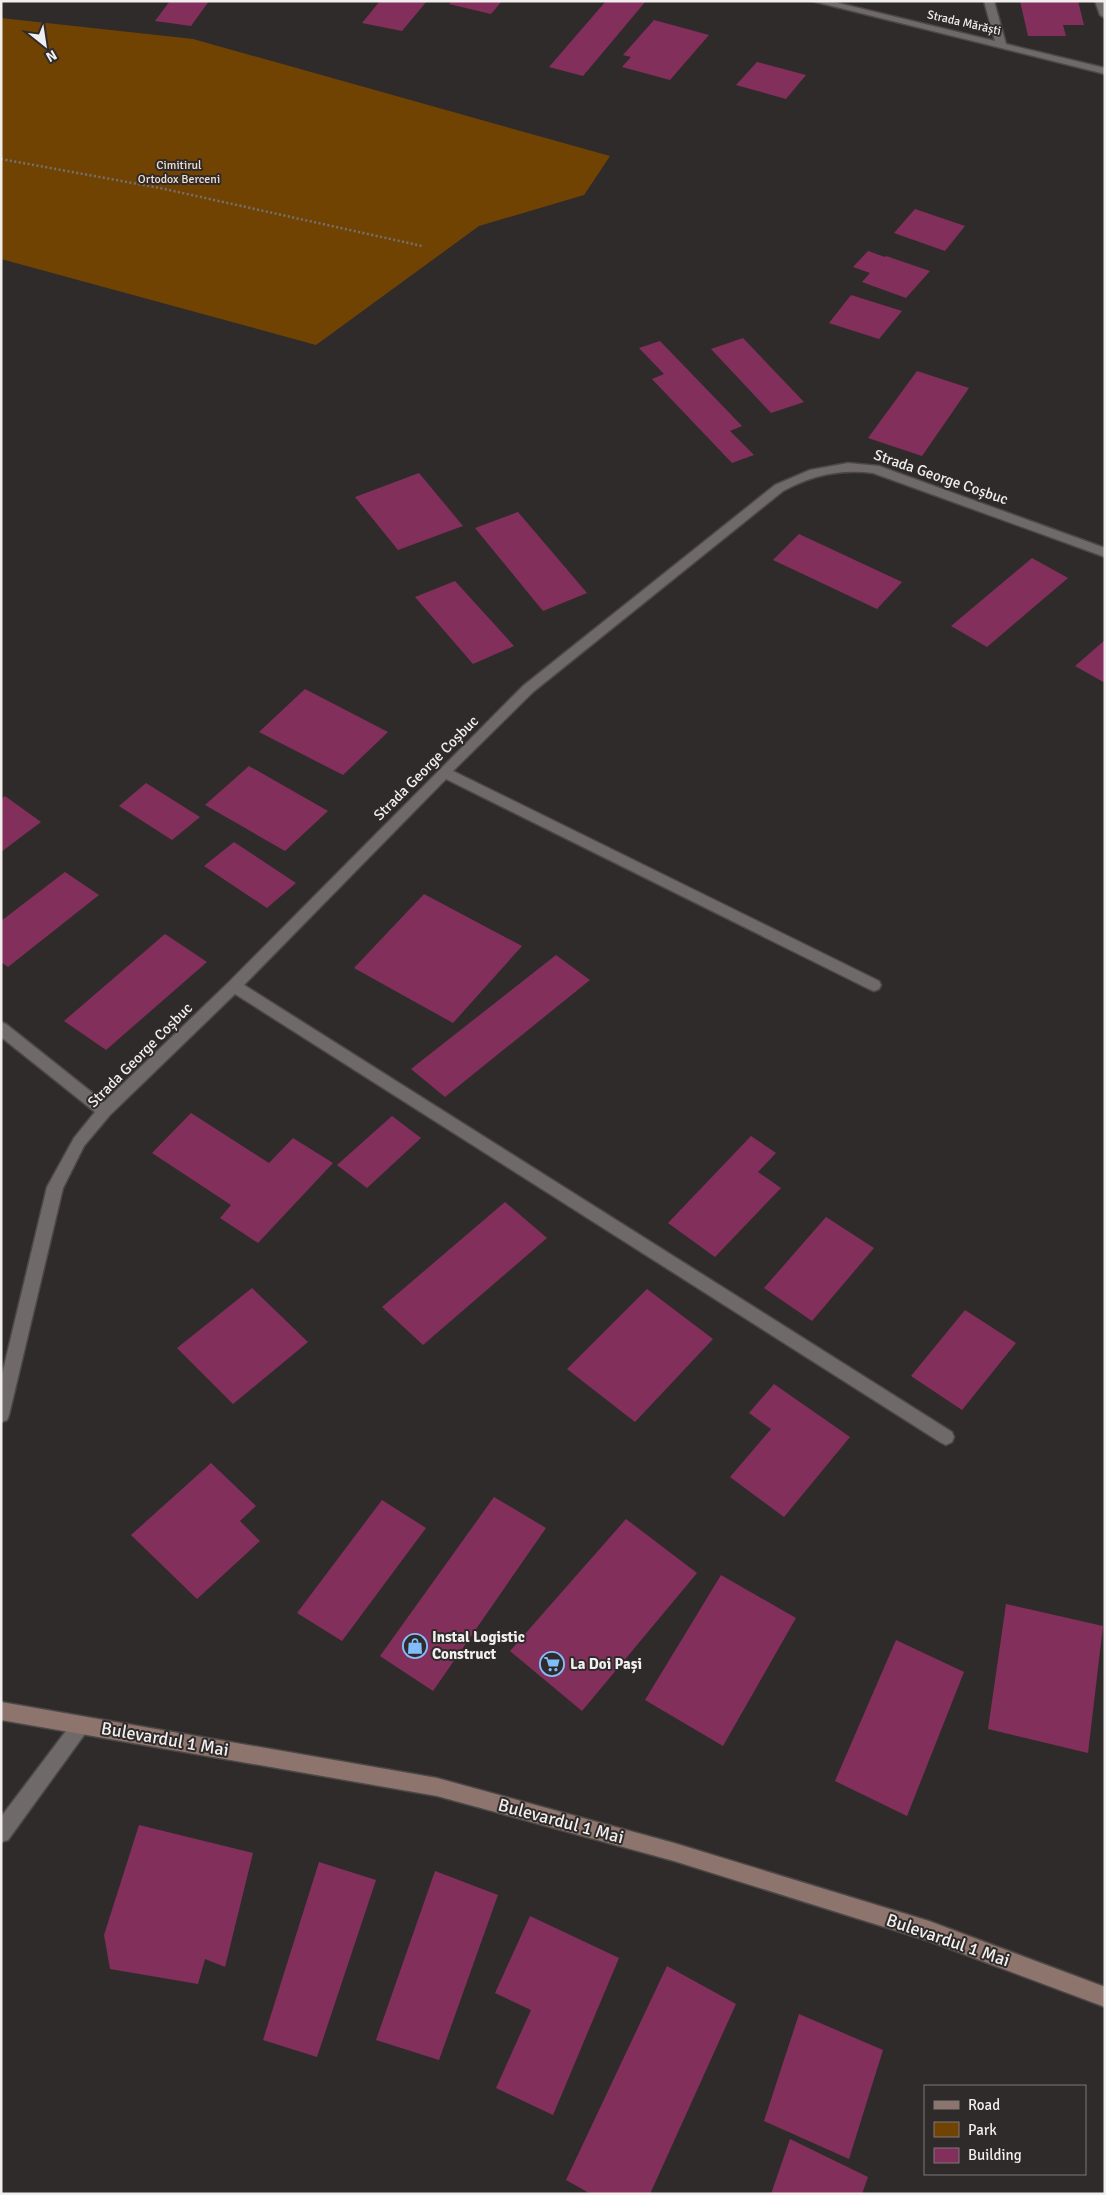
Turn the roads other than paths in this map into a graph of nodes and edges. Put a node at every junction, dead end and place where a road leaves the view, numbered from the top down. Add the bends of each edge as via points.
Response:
1 (817, 1) edge
2 (989, 1) edge
3 (1100, 1) edge
4 (1105, 15) edge
5 (1001, 45) junction
6 (1105, 71) edge
7 (1105, 553) edge
8 (444, 772) junction
9 (874, 985) dead end
10 (234, 986) junction
11 (1, 1028) edge
12 (105, 1111) junction
13 (1, 1415) edge
14 (946, 1437) dead end
15 (1, 1711) edge
16 (81, 1725) junction
17 (1, 1833) edge
18 (1105, 1997) edge

1 - 5 street, Strada Mărăști
2 - 5 street
3 - 4 street
5 - 6 street, Strada Mărăști
7 - 8 street, Strada George Coșbuc via 875,469 854,466 816,471 779,488 528,689
8 - 9 street
8 - 10 street, Strada George Coșbuc
10 - 12 street, Strada George Coșbuc
10 - 14 street
11 - 12 street
12 - 13 street, Strada George Coșbuc via 79,1142 55,1187
15 - 16 main road, Bulevardul 1 Mai
16 - 17 street
16 - 18 main road, Bulevardul 1 Mai via 447,1790 674,1852 919,1928

